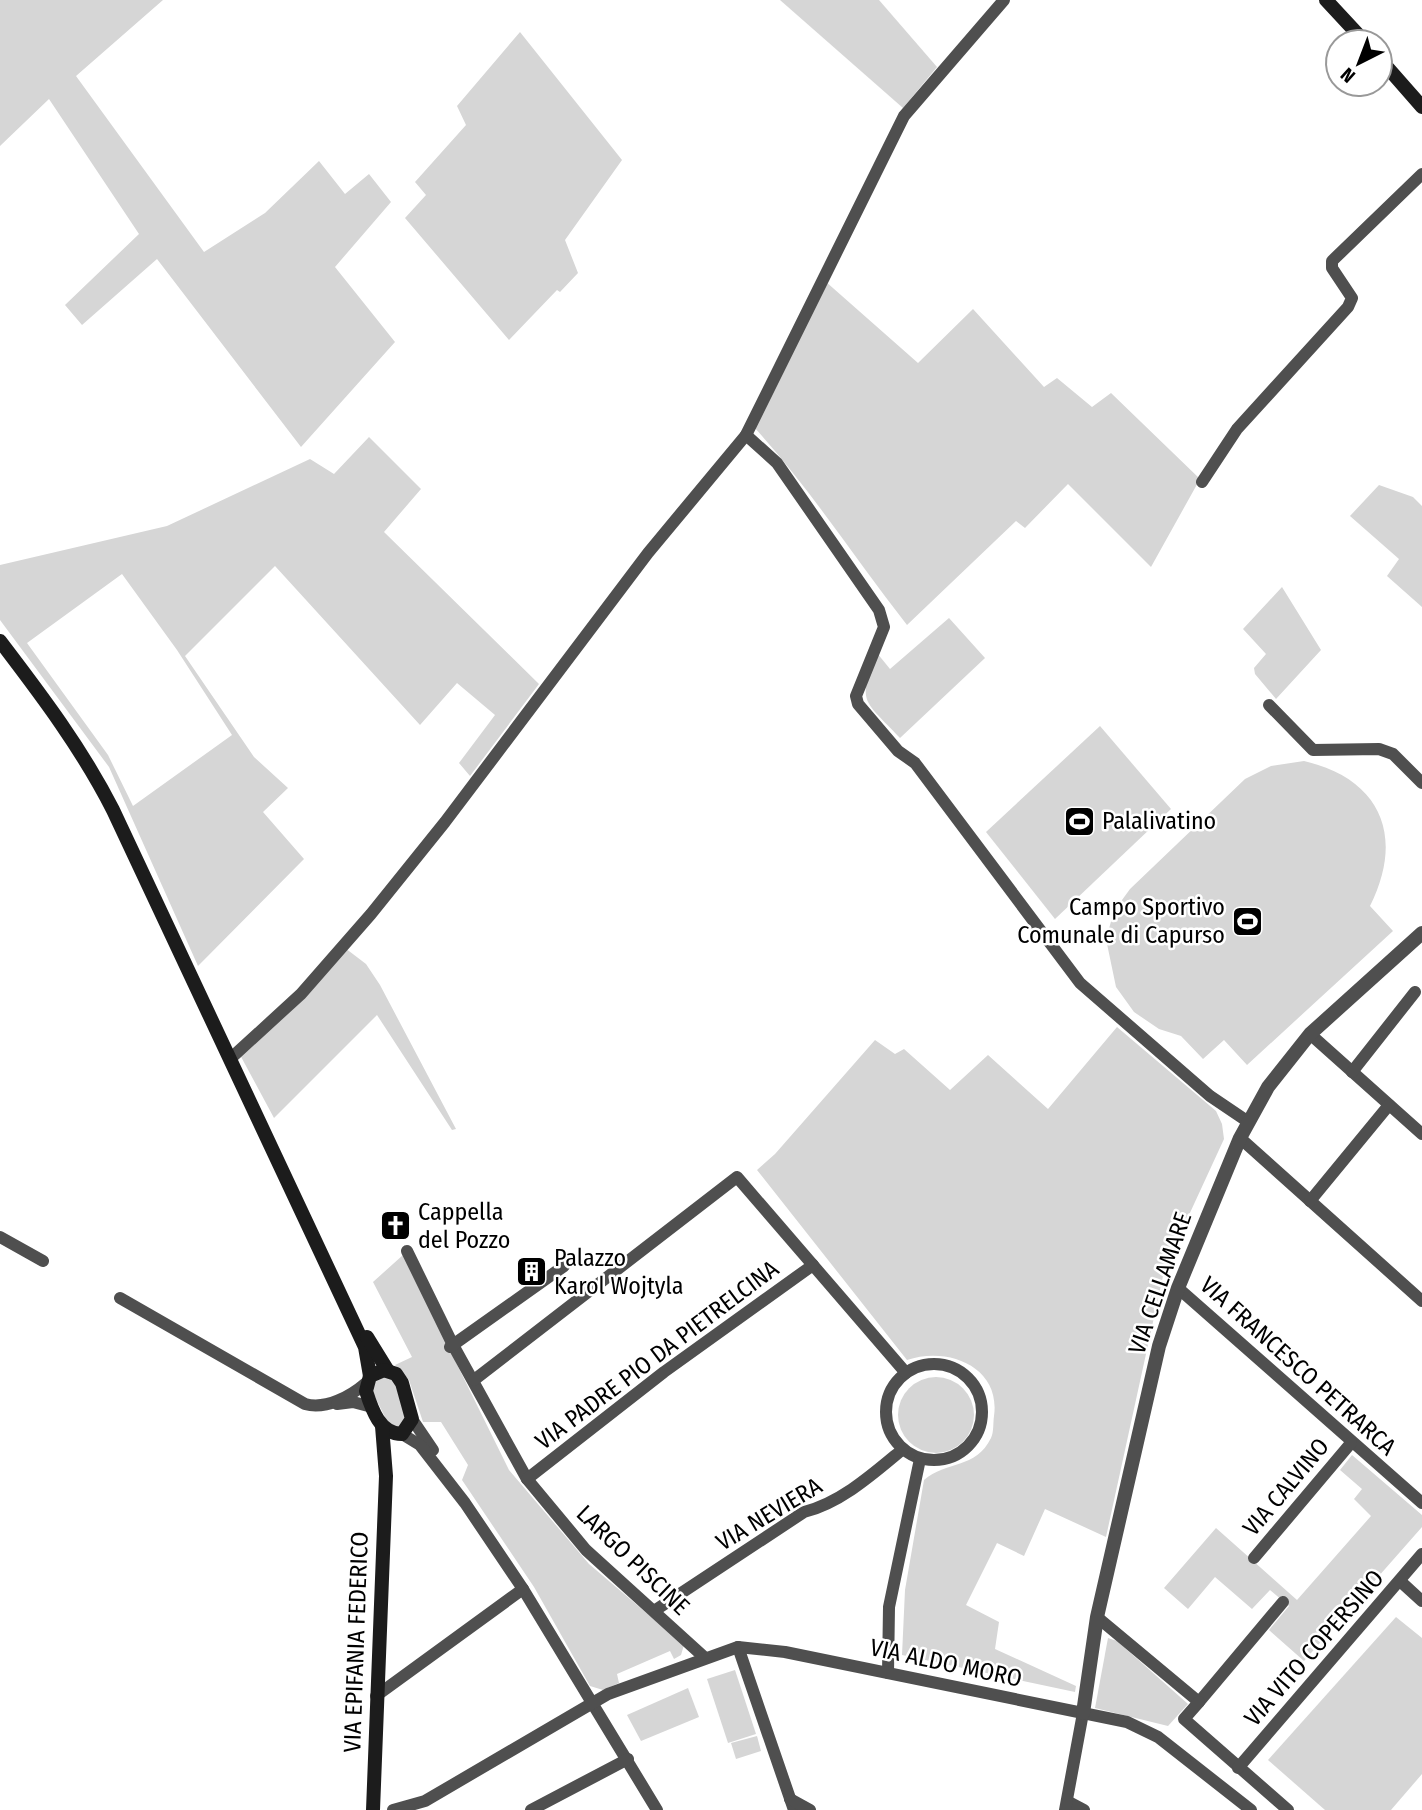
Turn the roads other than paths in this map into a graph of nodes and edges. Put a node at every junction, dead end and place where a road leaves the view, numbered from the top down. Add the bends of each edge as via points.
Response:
1 (1004, 0) edge
2 (1326, 0) edge
3 (1351, 28) edge
4 (1394, 75) edge
5 (1421, 105) edge
6 (1422, 174) edge
7 (746, 435) junction
8 (1202, 482) dead end
9 (0, 641) edge
10 (1269, 705) dead end
11 (1422, 783) edge
12 (1421, 935) edge
13 (1415, 992) dead end
14 (1310, 1034) junction
15 (230, 1059) junction
16 (1352, 1072) junction
17 (1389, 1105) junction
18 (1247, 1121) junction
19 (1422, 1135) edge
20 (1240, 1138) junction
21 (1310, 1201) junction
22 (0, 1237) edge
23 (407, 1251) dead end
24 (43, 1261) dead end
25 (813, 1265) junction
26 (564, 1266) dead end
27 (333, 1282) junction
28 (1178, 1287) junction
29 (120, 1298) dead end
30 (1422, 1300) edge
31 (452, 1346) junction
32 (388, 1371) junction
33 (906, 1373) junction
34 (368, 1380) junction
35 (474, 1380) junction
36 (329, 1404) junction
37 (372, 1407) junction
38 (412, 1419) junction
39 (382, 1426) junction
40 (401, 1434) junction
41 (1351, 1443) junction
42 (903, 1449) junction
43 (920, 1459) junction
44 (386, 1476) junction
45 (527, 1479) junction
46 (452, 1484) junction
47 (1422, 1503) edge
48 (1422, 1554) edge
49 (1254, 1558) dead end
50 (1399, 1581) junction
51 (523, 1589) junction
52 (1422, 1601) edge
53 (1283, 1602) dead end
54 (654, 1611) junction
55 (1097, 1617) junction
56 (738, 1647) junction
57 (704, 1657) junction
58 (888, 1673) junction
59 (376, 1696) junction
60 (592, 1701) junction
61 (1199, 1702) junction
62 (1083, 1713) junction
63 (628, 1759) junction
64 (1238, 1768) junction
65 (792, 1805) edge
66 (1066, 1805) edge
67 (373, 1810) edge
68 (393, 1810) edge
69 (531, 1810) edge
70 (657, 1810) edge
71 (810, 1810) edge
72 (1084, 1810) edge
73 (1251, 1810) edge
74 (1288, 1810) edge

1 - 7 street via 904,116
2 - 3 main road
4 - 5 main road
6 - 8 street via 1332,261 1352,298 1349,307 1237,429
7 - 15 street via 648,553 370,914 301,993
7 - 18 street via 777,463 879,610 884,627 856,696 858,704 915,764 1080,983 1210,1096
9 - 15 main road via 90,765
10 - 11 street via 1313,750 1379,749 1393,754
12 - 14 street, VIA CELLAMARE
13 - 16 street
14 - 16 street
14 - 18 street, VIA CELLAMARE
15 - 27 main road
16 - 17 street
17 - 19 street
17 - 21 street
18 - 20 street, VIA CELLAMARE
20 - 21 street
20 - 28 street, VIA CELLAMARE
21 - 30 street
22 - 24 street
23 - 31 street, LARGO PISCINE
25 - 33 street, VIA PADRE PIO DA PIETRELCINA
25 - 35 street, VIA PADRE PIO DA PIETRELCINA via 737,1177
25 - 45 street, VIA PADRE PIO DA PIETRELCINA via 664,1372
26 - 31 street
27 - 32 main road
27 - 34 main road via 365,1348
28 - 41 street, VIA FRANCESCO PETRARCA
28 - 55 street, VIA CELLAMARE via 1159,1346
29 - 36 street via 305,1404
31 - 35 street, LARGO PISCINE
32 - 34 main road
32 - 38 main road via 402,1383
33 - 42 street via 892,1390 886,1410 887,1425
33 - 43 street via 937,1364 953,1368 977,1389 982,1405 982,1421 966,1449 952,1458
34 - 36 street via 356,1392
34 - 37 main road via 366,1391
35 - 45 street, LARGO PISCINE
36 - 37 street via 353,1402
37 - 39 main road
38 - 40 main road, VIA EPIFANIA FEDERICO
38 - 46 street
39 - 40 main road
39 - 44 main road, VIA EPIFANIA FEDERICO
40 - 44 main road, VIA EPIFANIA FEDERICO
40 - 46 street via 420,1444
41 - 47 street, VIA FRANCESCO PETRARCA
41 - 49 street, VIA CALVINO
42 - 43 street
42 - 54 street, VIA NEVIERA via 821,1508 804,1512
43 - 58 street via 889,1607
44 - 59 main road, VIA EPIFANIA FEDERICO
45 - 54 street, LARGO PISCINE via 586,1550
46 - 51 street
48 - 50 street, VIA VITO COPERSINO
50 - 52 street
50 - 64 street, VIA VITO COPERSINO
51 - 59 street
51 - 60 street
53 - 61 street
54 - 57 street, LARGO PISCINE
55 - 61 street
55 - 62 street, VIA CELLAMARE
56 - 57 street, VIA ALDO MORO
56 - 58 street, VIA ALDO MORO via 785,1651
56 - 65 street
57 - 60 street, VIA ALDO MORO
58 - 62 street, VIA ALDO MORO
59 - 67 main road, VIA EPIFANIA FEDERICO
60 - 63 street
60 - 68 street, VIA ALDO MORO via 425,1801
61 - 64 street via 1184,1719
62 - 66 street
62 - 73 street, VIA ALDO MORO via 1127,1722 1158,1737
63 - 69 street
63 - 70 street
64 - 74 street
65 - 71 street
66 - 72 street

